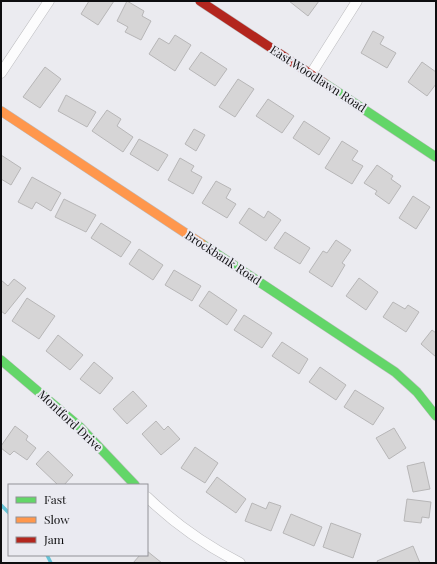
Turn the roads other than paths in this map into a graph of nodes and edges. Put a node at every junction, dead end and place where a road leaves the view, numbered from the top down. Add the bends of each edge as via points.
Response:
1 (50, 1) edge
2 (200, 1) edge
3 (357, 1) edge
4 (1, 73) edge
5 (311, 74) junction
6 (1, 111) edge
7 (436, 157) edge
8 (1, 360) edge
9 (436, 416) edge
10 (134, 484) edge
11 (148, 498) edge
12 (240, 563) edge

1 - 4 street
2 - 5 street, East Woodlawn Road
3 - 5 street
5 - 7 street, East Woodlawn Road
6 - 9 street, Brockbank Road via 395,372 413,387
8 - 10 street, Montford Drive via 80,427
11 - 12 street via 183,527

